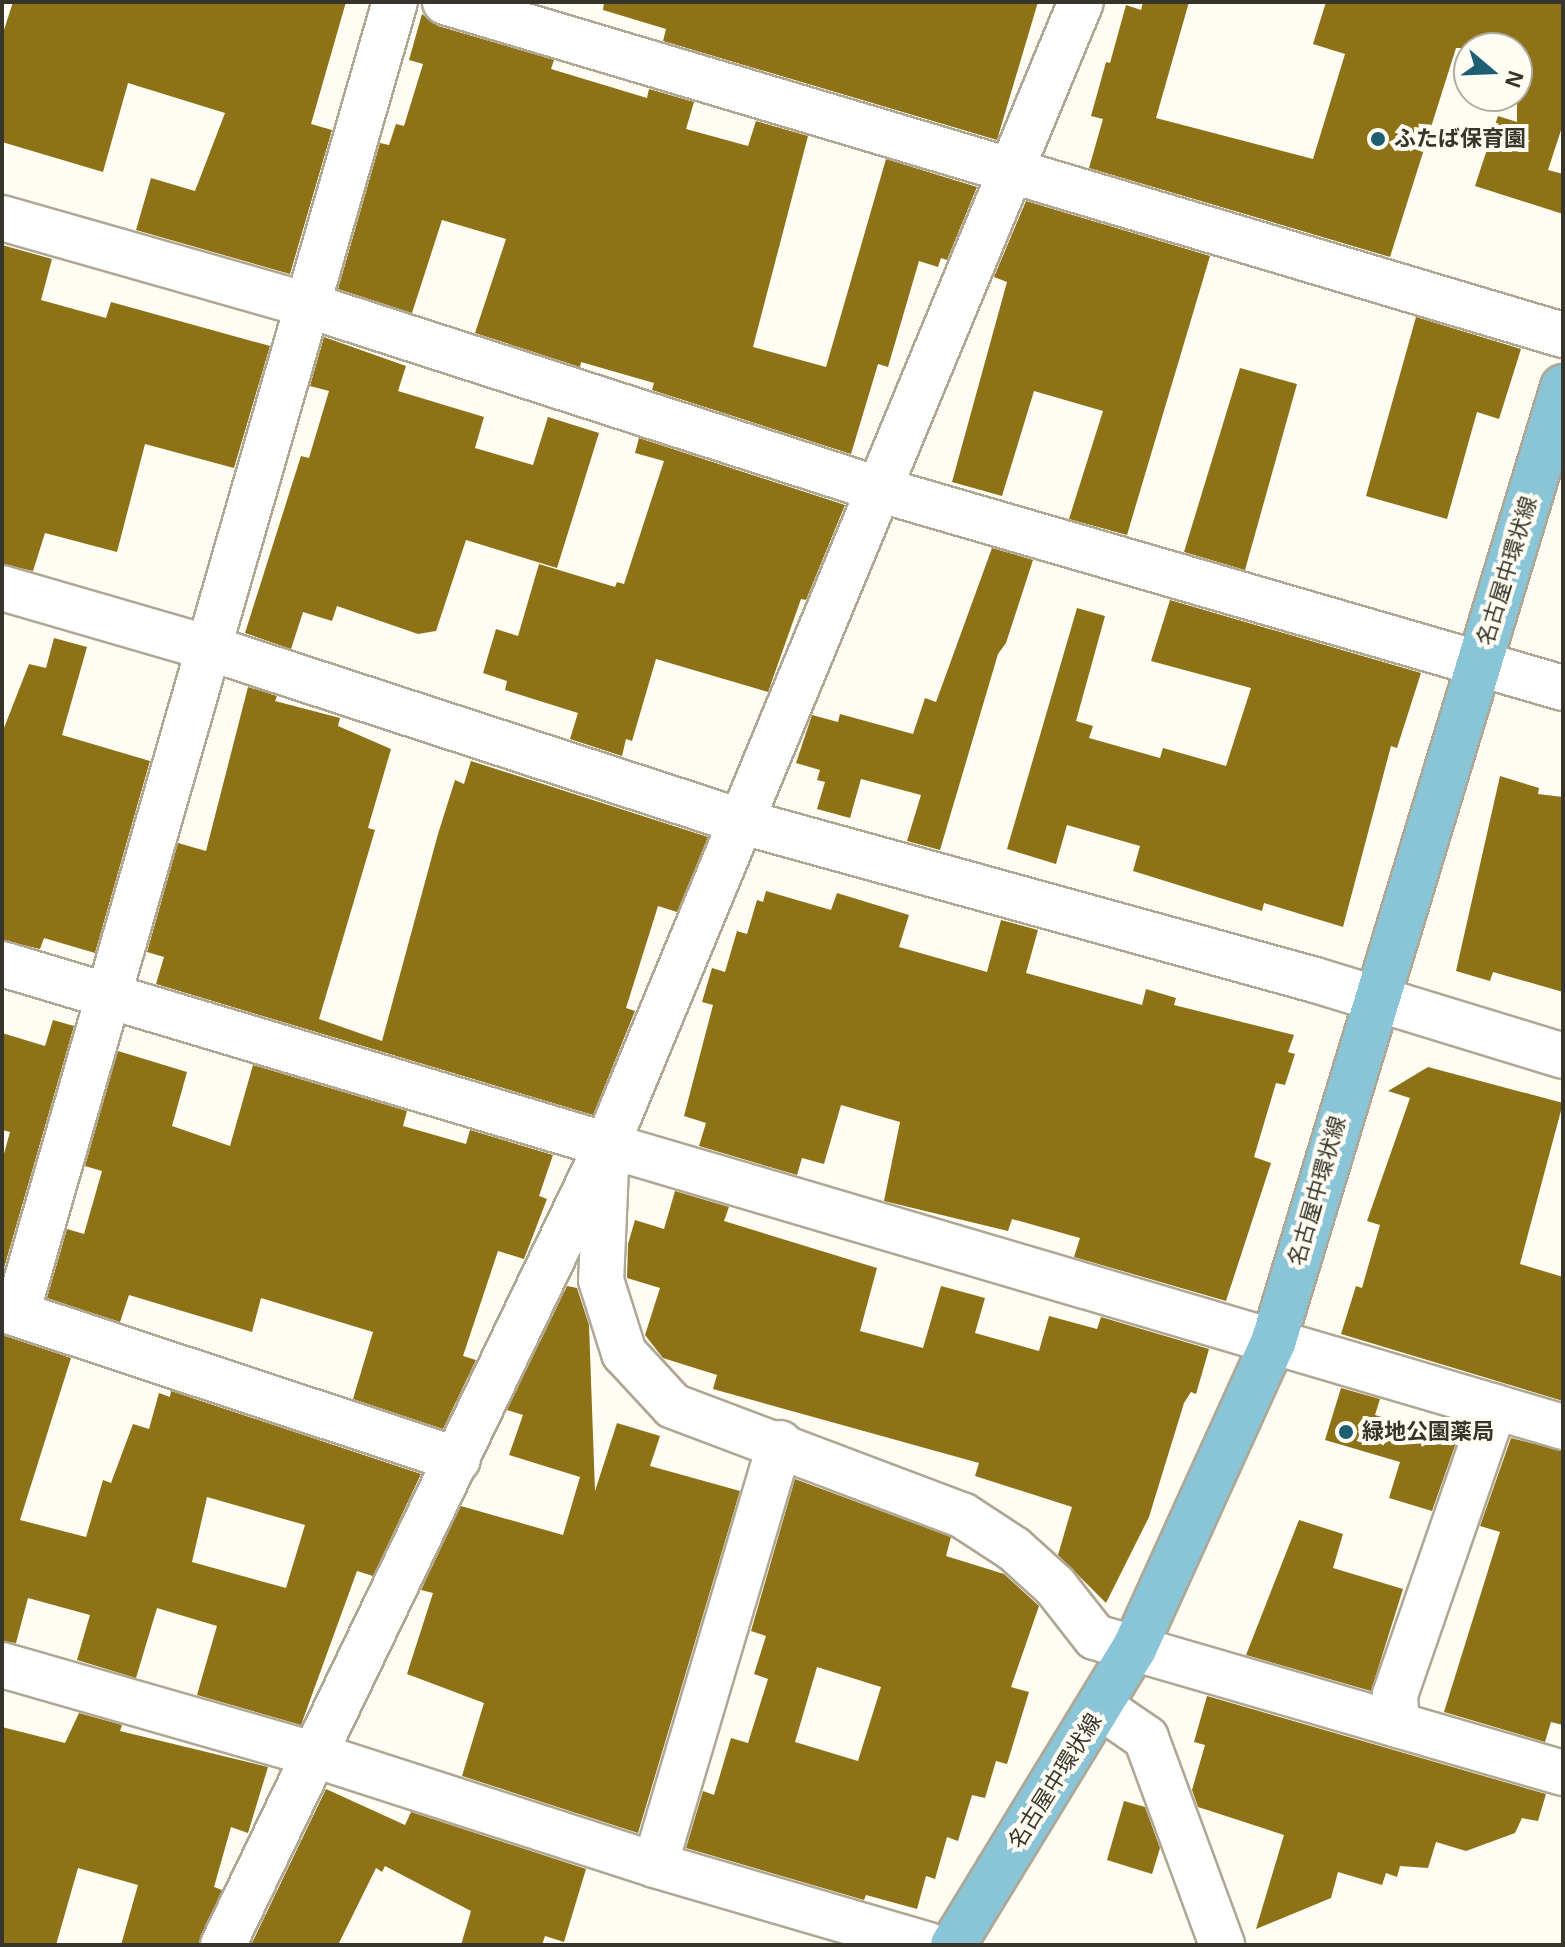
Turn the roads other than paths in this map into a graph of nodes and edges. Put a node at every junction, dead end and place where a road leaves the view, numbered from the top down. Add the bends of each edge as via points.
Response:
1 (395, 2) edge
2 (445, 2) edge
3 (1081, 2) edge
4 (1010, 170) junction
5 (2, 218) edge
6 (307, 305) junction
7 (1563, 335) edge
8 (1563, 387) edge
9 (881, 490) junction
10 (2, 588) edge
11 (209, 648) junction
12 (1478, 664) junction
13 (1563, 688) edge
14 (743, 822) junction
15 (2, 964) edge
16 (109, 993) junction
17 (1375, 998) junction
18 (1563, 1056) edge
19 (607, 1145) junction
20 (10, 1311) edge
21 (1273, 1343) junction
22 (1495, 1407) junction
23 (1563, 1427) edge
24 (780, 1443) junction
25 (458, 1460) junction
26 (1134, 1649) junction
27 (2, 1665) edge
28 (1101, 1707) junction
29 (1397, 1725) junction
30 (315, 1755) junction
31 (1561, 1767) edge
32 (655, 1865) junction
33 (223, 1945) edge
34 (929, 1945) edge
35 (953, 1945) edge
36 (1222, 1945) edge

1 - 6 street
2 - 4 street
3 - 4 street
4 - 7 street
4 - 9 street
5 - 6 street
6 - 9 street
6 - 11 street
8 - 12 main road, 名古屋中環状線
9 - 12 street
9 - 14 street
10 - 11 street
11 - 14 street
11 - 16 street
12 - 13 street
12 - 17 main road, 名古屋中環状線
14 - 17 street
14 - 19 street
15 - 16 street
16 - 19 street
16 - 20 street
17 - 18 street
17 - 21 main road, 名古屋中環状線
19 - 21 street
19 - 24 street via 601,1280 624,1353 673,1406
19 - 25 street
20 - 25 street
21 - 22 street
21 - 26 main road, 名古屋中環状線
22 - 23 street
22 - 29 street via 1395,1695
24 - 26 street via 962,1515 1014,1549 1055,1586 1095,1637
24 - 32 street
25 - 30 street
26 - 28 main road, 名古屋中環状線
26 - 29 street
27 - 30 street
28 - 35 main road, 名古屋中環状線
28 - 36 street via 1146,1738
29 - 31 street
30 - 32 street
30 - 33 street
32 - 34 street

